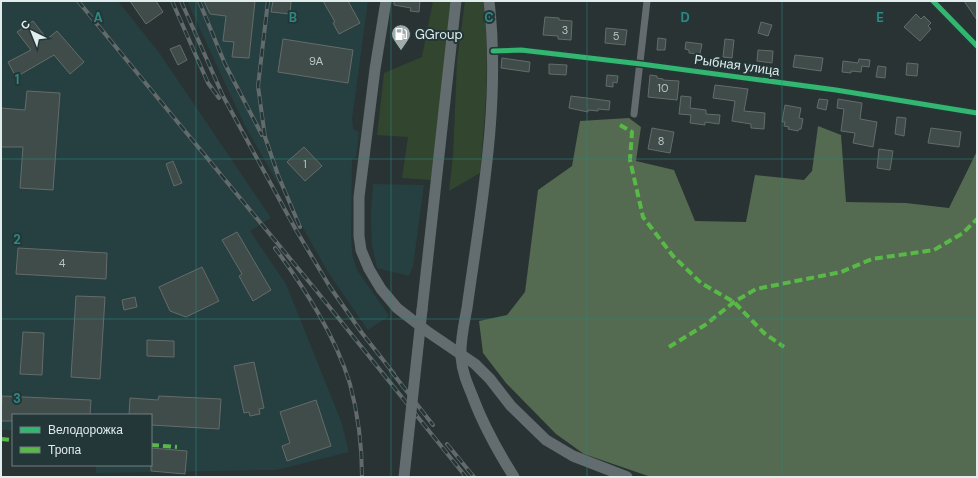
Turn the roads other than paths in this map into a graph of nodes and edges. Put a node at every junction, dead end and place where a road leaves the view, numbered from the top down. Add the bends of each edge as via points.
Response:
1 (386, 1) edge
2 (456, 1) edge
3 (489, 1) edge
4 (647, 1) edge
5 (937, 2) edge
6 (977, 46) edge
7 (493, 51) junction
8 (641, 64) junction
9 (977, 113) edge
10 (634, 114) dead end
11 (460, 355) junction
12 (404, 477) edge
13 (514, 477) edge
14 (627, 477) edge

1 - 11 main road via 359,196 358,229 361,250 375,279 397,308
2 - 12 main road, bridge
3 - 7 main road
4 - 8 street
5 - 6 street
7 - 8 street, Рыбная улица via 521,50
7 - 11 main road via 486,173
8 - 9 street, Рыбная улица via 836,90
8 - 10 street
11 - 13 main road via 464,375 479,416
11 - 14 main road via 475,364 511,406 546,440 573,456

